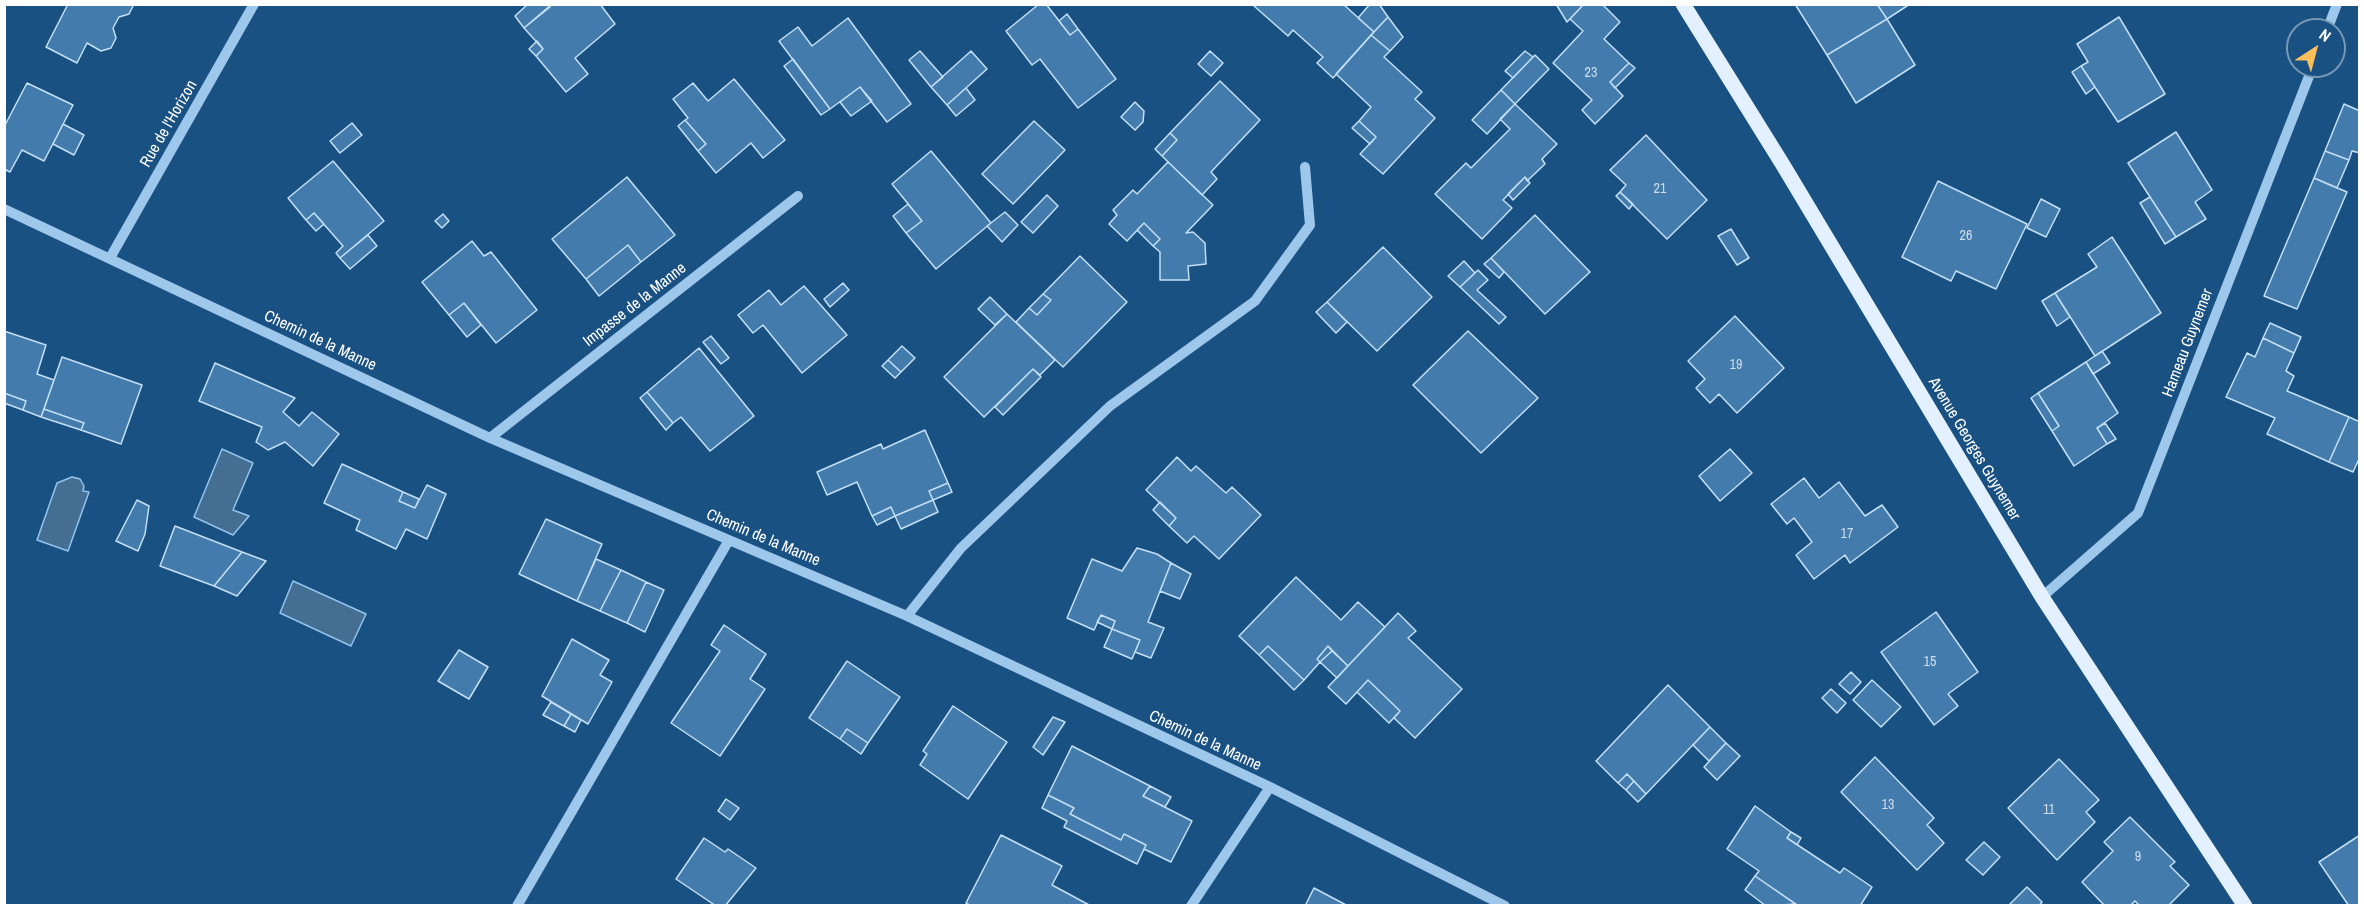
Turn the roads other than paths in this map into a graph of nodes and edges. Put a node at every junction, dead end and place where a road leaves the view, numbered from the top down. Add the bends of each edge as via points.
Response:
1 (254, 4) edge
2 (1683, 4) edge
3 (2308, 78) edge
4 (1305, 167) dead end
5 (798, 196) dead end
6 (4, 209) edge
7 (110, 258) junction
8 (490, 438) junction
9 (729, 540) junction
10 (2043, 597) junction
11 (907, 616) junction
12 (1270, 787) junction
13 (517, 906) edge
14 (1191, 906) edge
15 (1505, 906) edge
16 (2245, 906) edge

1 - 7 street, Rue de l'Horizon
2 - 10 main road, Avenue Georges Guynemer
3 - 10 street, Hameau Guynemer via 2138,513
4 - 11 street via 1310,225 1255,301 1110,406 961,548
5 - 8 street, Impasse de la Manne
6 - 7 street, Chemin de la Manne
7 - 8 street, Chemin de la Manne
8 - 9 street, Chemin de la Manne
9 - 11 street, Chemin de la Manne
9 - 13 street
10 - 16 main road, Avenue Georges Guynemer
11 - 12 street, Chemin de la Manne
12 - 14 street
12 - 15 street, Chemin de la Manne

